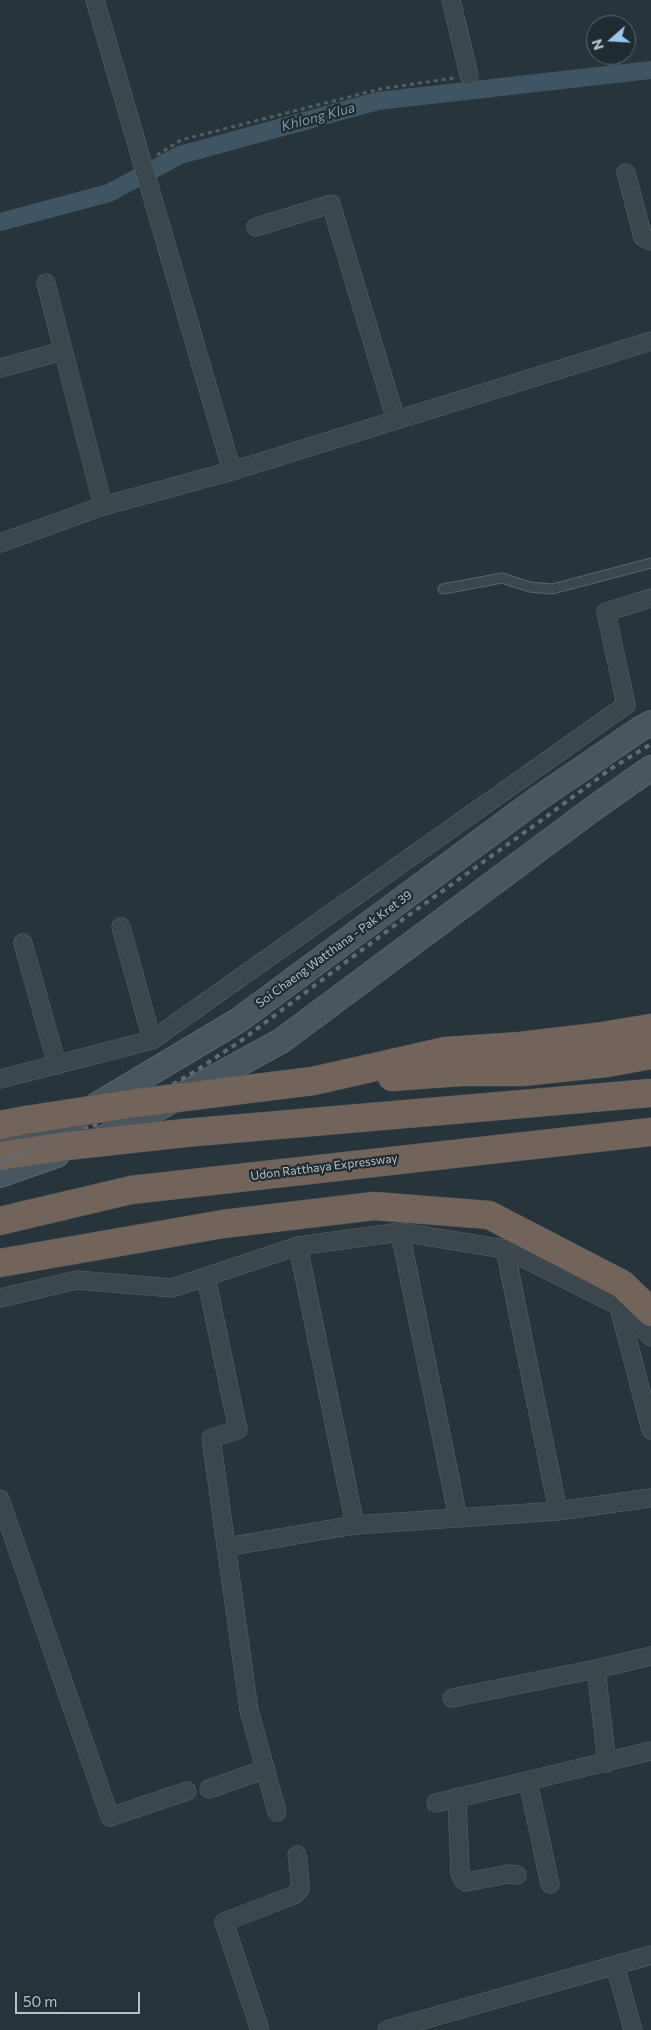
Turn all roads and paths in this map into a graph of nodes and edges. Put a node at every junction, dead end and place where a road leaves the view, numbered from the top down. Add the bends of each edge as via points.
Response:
1 (95, 0) edge
2 (451, 0) edge
3 (470, 75) joint
4 (142, 164) junction
5 (626, 173) dead end
6 (256, 227) dead end
7 (651, 241) edge
8 (46, 283) dead end
9 (651, 341) edge
10 (63, 351) junction
11 (0, 368) edge
12 (396, 420) junction
13 (232, 471) junction
14 (103, 506) junction
15 (0, 543) edge
16 (651, 563) edge
17 (443, 589) dead end
18 (651, 598) edge
19 (651, 723) edge
20 (651, 768) edge
21 (121, 927) dead end
22 (22, 943) dead end
23 (651, 1028) edge
24 (152, 1040) junction
25 (651, 1055) edge
26 (57, 1065) junction
27 (0, 1079) edge
28 (313, 1081) junction
29 (651, 1093) edge
30 (0, 1125) edge
31 (651, 1132) edge
32 (0, 1145) edge
33 (651, 1150) edge
34 (0, 1156) edge
35 (367, 1162) junction
36 (0, 1175) edge
37 (0, 1221) edge
38 (400, 1232) junction
39 (298, 1246) junction
40 (505, 1249) junction
41 (0, 1263) edge
42 (206, 1277) junction
43 (0, 1298) edge
44 (619, 1306) junction
45 (651, 1312) edge
46 (651, 1337) edge
47 (651, 1430) edge
48 (651, 1498) edge
49 (0, 1499) edge
50 (558, 1510) junction
51 (458, 1518) junction
52 (355, 1525) junction
53 (226, 1547) junction
54 (651, 1656) edge
55 (596, 1669) junction
56 (452, 1698) dead end
57 (651, 1751) edge
58 (607, 1763) junction
59 (266, 1769) junction
60 (528, 1782) junction
61 (209, 1789) dead end
62 (187, 1791) dead end
63 (457, 1797) junction
64 (436, 1803) dead end
65 (277, 1812) dead end
66 (297, 1855) dead end
67 (517, 1875) dead end
68 (550, 1884) dead end
69 (651, 1955) edge
70 (615, 1965) junction
71 (260, 2030) edge
72 (387, 2030) edge
73 (633, 2030) edge

1 - 4 street
2 - 3 street
3 - 4 path via 380,90 181,140
4 - 13 street
5 - 7 street via 644,237
6 - 12 street via 331,204
8 - 10 street
9 - 12 street
10 - 11 street
10 - 14 street
12 - 13 street
13 - 14 street
14 - 15 street
16 - 17 lane via 552,589 530,587 502,578
18 - 24 street via 606,612 626,705
19 - 32 main road, Soi Chaeng Watthana - Pak Kret 39 via 536,800 239,1020 70,1121
20 - 36 main road via 281,1041 96,1142
21 - 24 street
22 - 26 street
23 - 28 highway via 596,1038 446,1051
24 - 26 street
25 - 28 highway via 523,1072 461,1072
26 - 27 street
28 - 30 highway, bridge via 136,1103
29 - 34 highway, bridge via 185,1133
31 - 35 highway, Udon Ratthaya Expressway
33 - 35 highway via 590,1156
35 - 37 highway, Udon Ratthaya Expressway via 131,1190
38 - 39 street
38 - 40 street
38 - 51 street
39 - 42 street
39 - 52 street
40 - 44 street
40 - 50 street
41 - 45 highway via 223,1224 374,1206 489,1215 622,1284
42 - 43 street via 172,1288 77,1280
42 - 53 street via 238,1430 211,1438
44 - 46 street
44 - 47 street
48 - 50 street
49 - 62 street via 110,1817
50 - 51 street
51 - 52 street
52 - 53 street
53 - 59 street via 249,1710
54 - 55 street
55 - 56 street
55 - 58 street
57 - 58 street
58 - 60 street
59 - 61 street
59 - 65 street
60 - 63 street
60 - 68 street
63 - 64 street
63 - 67 street via 462,1878 466,1882
66 - 71 street via 300,1889 294,1895 224,1922
69 - 70 street
70 - 72 street
70 - 73 street

